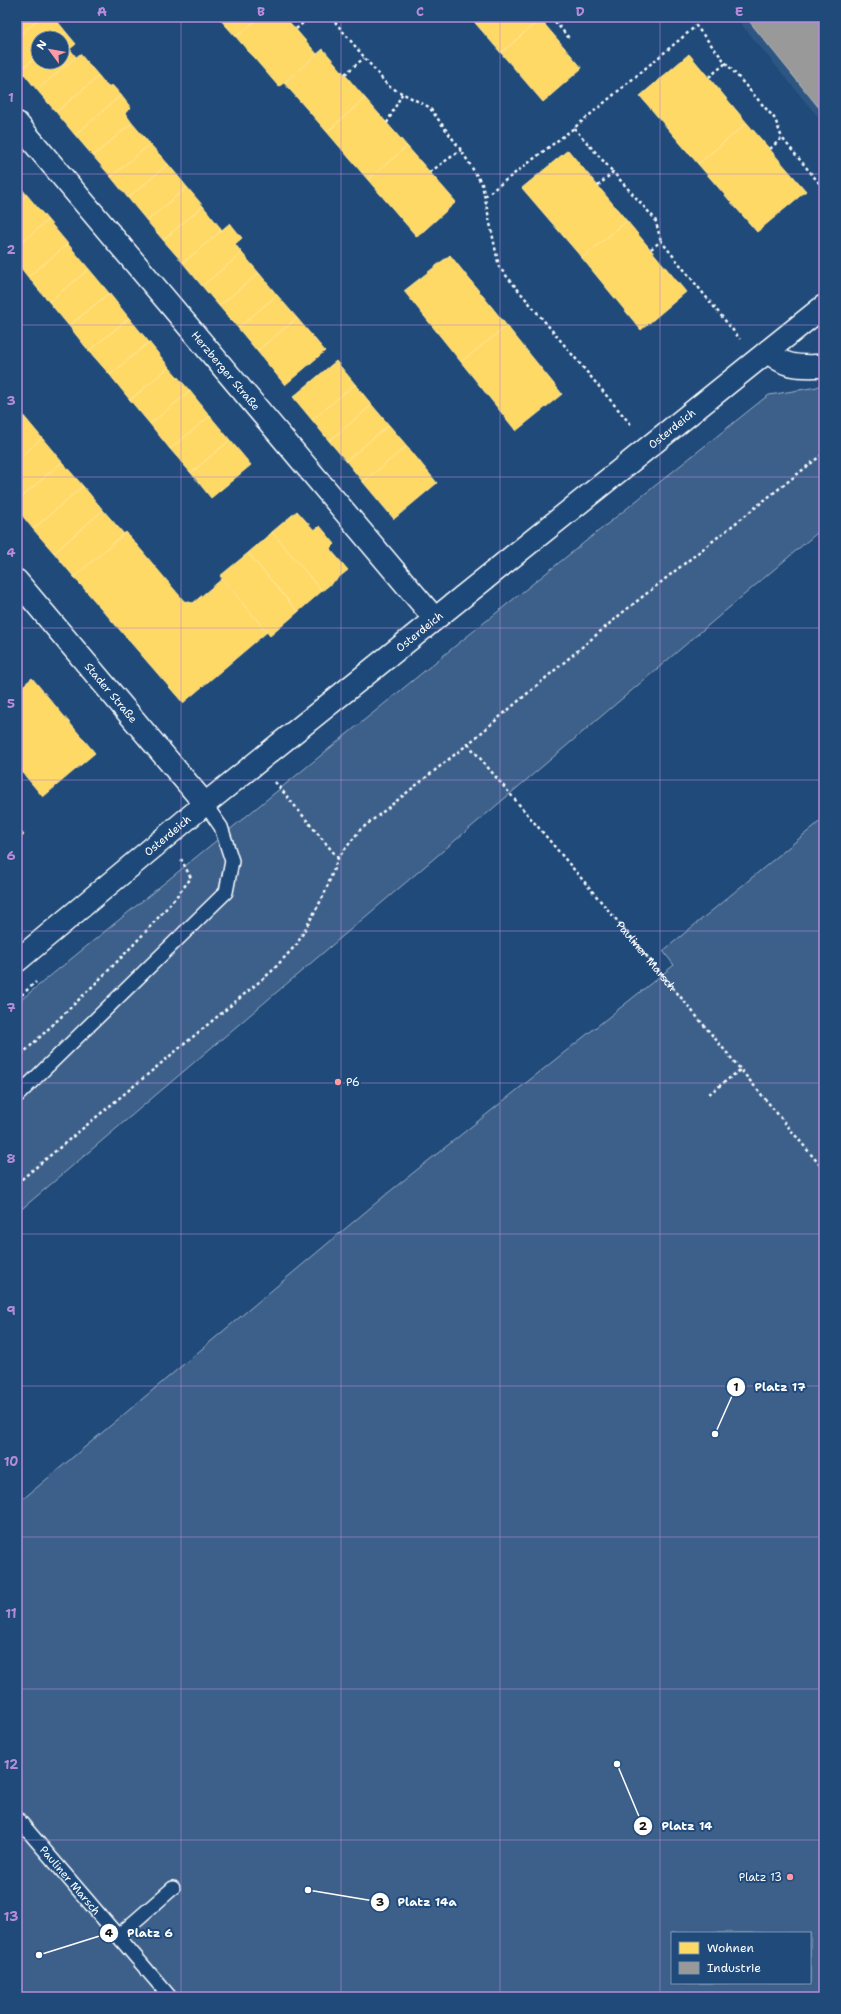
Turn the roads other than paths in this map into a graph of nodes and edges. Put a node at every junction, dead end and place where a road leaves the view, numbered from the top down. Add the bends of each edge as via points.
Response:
1 (17, 123) edge
2 (824, 306) edge
3 (762, 355) junction
4 (824, 366) edge
5 (17, 580) edge
6 (435, 619) junction
7 (205, 804) junction
8 (17, 961) edge
9 (17, 1096) edge
10 (17, 1818) edge
11 (173, 1888) dead end
12 (118, 1936) junction
13 (170, 1997) edge

1 - 6 main road, Herzberger Straße
2 - 3 main road, Osterdeich
3 - 4 main road via 791,366
3 - 6 main road, Osterdeich
5 - 7 main road, Stader Straße
6 - 7 main road, Osterdeich
7 - 8 main road, Osterdeich
7 - 9 lane via 221,827 232,861 226,892
10 - 12 lane, Pauliner Marsch
11 - 12 lane
12 - 13 lane, Pauliner Marsch

